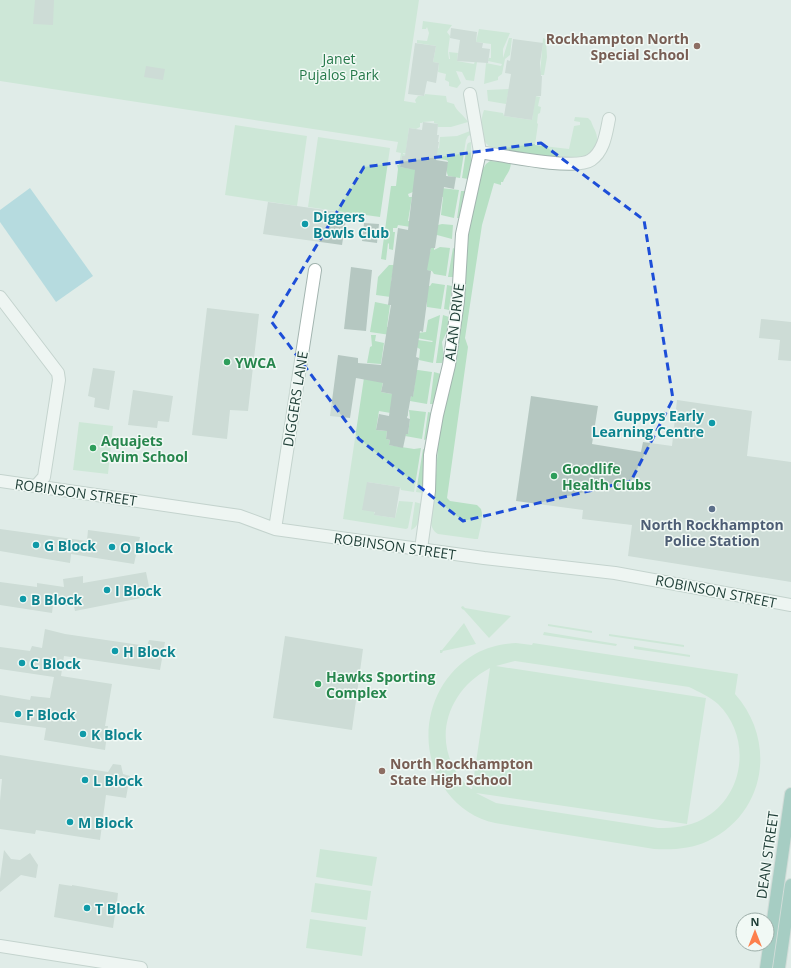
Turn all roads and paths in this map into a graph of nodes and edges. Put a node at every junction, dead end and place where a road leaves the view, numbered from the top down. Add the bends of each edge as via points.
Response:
1 (470, 94) dead end
2 (609, 119) dead end
3 (480, 152) junction
4 (315, 270) dead end
5 (0, 297) edge
6 (0, 481) edge
7 (36, 486) junction
8 (275, 529) junction
9 (422, 549) junction
10 (791, 605) edge
11 (791, 794) edge
12 (791, 886) edge
13 (0, 946) edge
14 (141, 968) edge
15 (766, 968) edge
16 (779, 968) edge

1 - 3 street, ALAN DRIVE
2 - 3 street via 602,147 597,155 590,161 580,164 565,165
3 - 9 street, ALAN DRIVE via 462,234 457,308 449,365 430,455 429,491
4 - 8 street, DIGGERS LANE
5 - 7 street via 58,373 44,477
6 - 7 street, ROBINSON STREET
7 - 8 street, ROBINSON STREET via 240,516
8 - 9 street, ROBINSON STREET
9 - 10 street, ROBINSON STREET via 615,573
11 - 15 main road, DEAN STREET
12 - 16 main road, DEAN STREET
13 - 14 street

